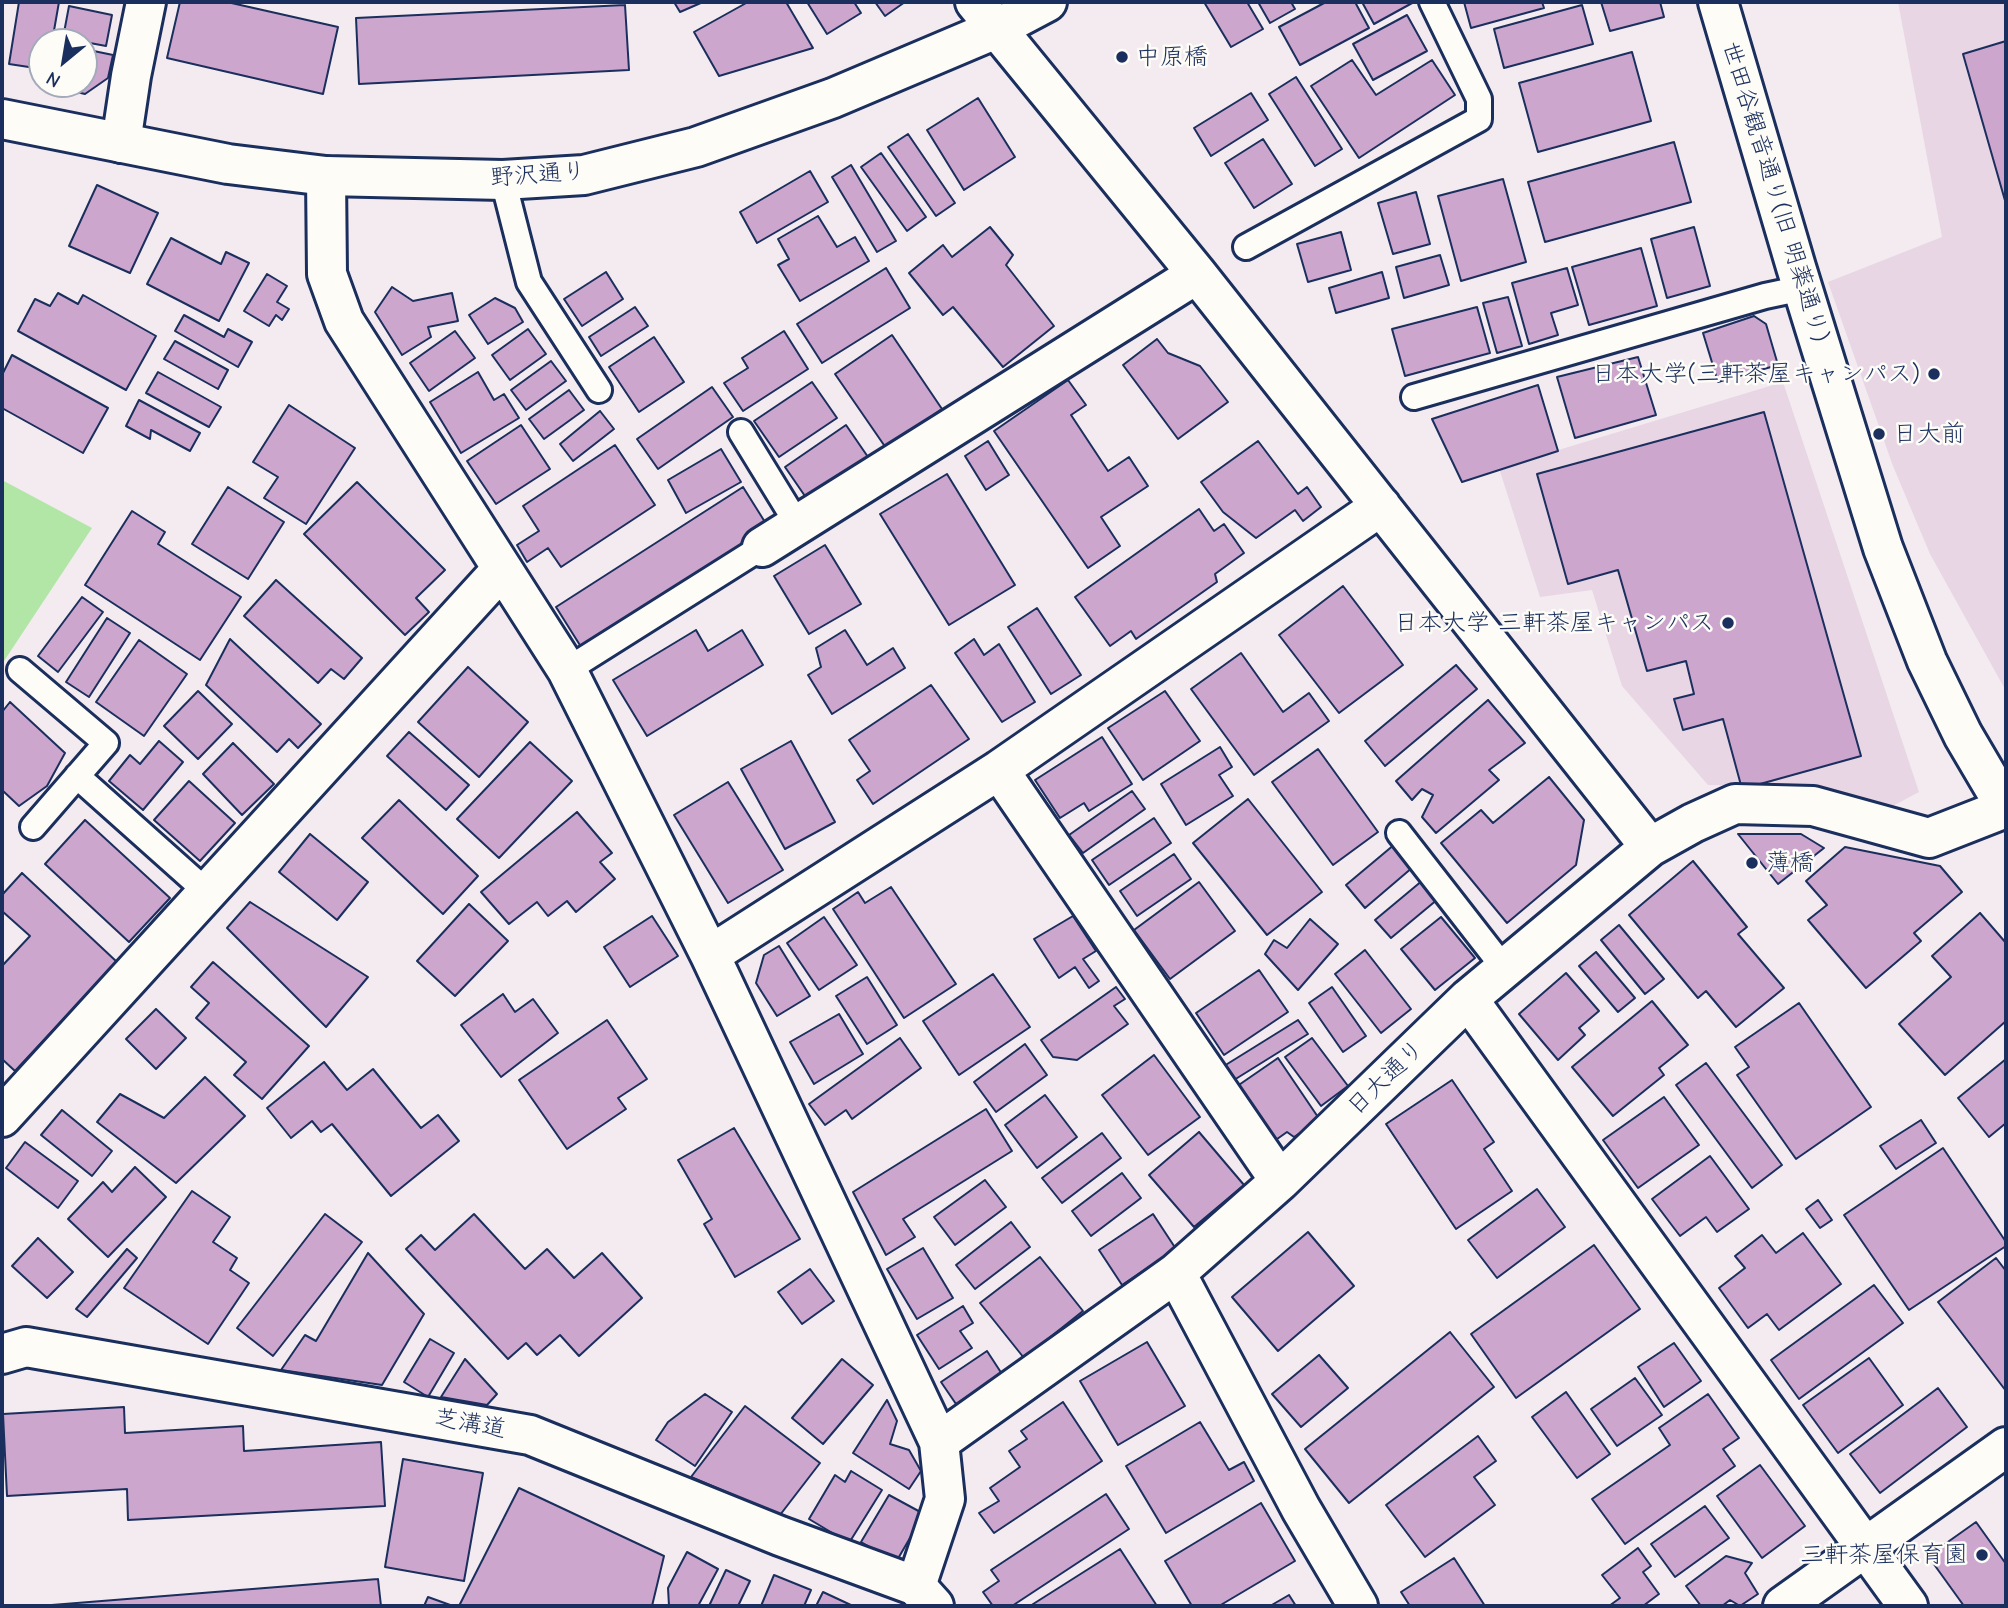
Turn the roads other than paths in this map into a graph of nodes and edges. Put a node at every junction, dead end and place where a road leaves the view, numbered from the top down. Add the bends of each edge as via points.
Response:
1 (146, 2) edge
2 (1047, 2) edge
3 (1432, 2) edge
4 (1718, 2) edge
5 (986, 15) edge
6 (2, 119) edge
7 (121, 144) junction
8 (326, 176) junction
9 (503, 180) junction
10 (1246, 247) dead end
11 (1197, 274) junction
12 (1803, 288) junction
13 (599, 390) dead end
14 (1414, 397) dead end
15 (741, 432) dead end
16 (1381, 506) junction
17 (798, 524) junction
18 (762, 547) joint
19 (502, 569) junction
20 (20, 670) dead end
21 (567, 670) junction
22 (999, 769) junction
23 (78, 776) junction
24 (2006, 808) edge
25 (33, 827) dead end
26 (1399, 833) dead end
27 (1650, 847) junction
28 (207, 892) junction
29 (710, 955) junction
30 (1504, 968) junction
31 (1468, 999) junction
32 (2, 1117) edge
33 (1280, 1181) junction
34 (1176, 1273) junction
35 (2, 1354) edge
36 (939, 1441) junction
37 (2006, 1447) edge
38 (1864, 1547) junction
39 (925, 1596) edge
40 (1358, 1606) edge
41 (1783, 1606) edge
42 (1908, 1606) edge

1 - 7 street
2 - 5 street, 野沢通り
3 - 10 lane via 1479,99 1479,119
4 - 12 street, 世田谷観音通り(旧 明薬通り)
5 - 9 street, 野沢通り via 833,98 696,147 584,175
5 - 11 street
6 - 7 street, 野沢通り
7 - 8 street, 野沢通り
8 - 9 street, 野沢通り
8 - 19 street via 327,274 344,321
9 - 13 lane via 529,282
11 - 16 street
11 - 17 street
12 - 14 lane
12 - 24 street, 世田谷観音通り(旧 明薬通り) via 1882,548 1927,661
15 - 17 lane
16 - 22 street
16 - 27 street
17 - 18 street
18 - 21 lane
19 - 21 street
19 - 28 street
20 - 23 lane via 106,743
21 - 29 street
22 - 29 street
22 - 33 street
23 - 25 lane
23 - 28 lane
24 - 27 street, 日大通り via 1928,838 1813,806 1735,804
26 - 30 lane
27 - 30 street, 日大通り
28 - 32 street
29 - 36 street
30 - 31 street, 日大通り
31 - 33 street, 日大通り
31 - 38 street
33 - 34 street, 日大通り
34 - 36 street, 日大通り
34 - 40 street
35 - 39 street, 芝溝道 via 26,1347 530,1435
36 - 39 street via 945,1499
37 - 38 street
38 - 41 street
38 - 42 street

